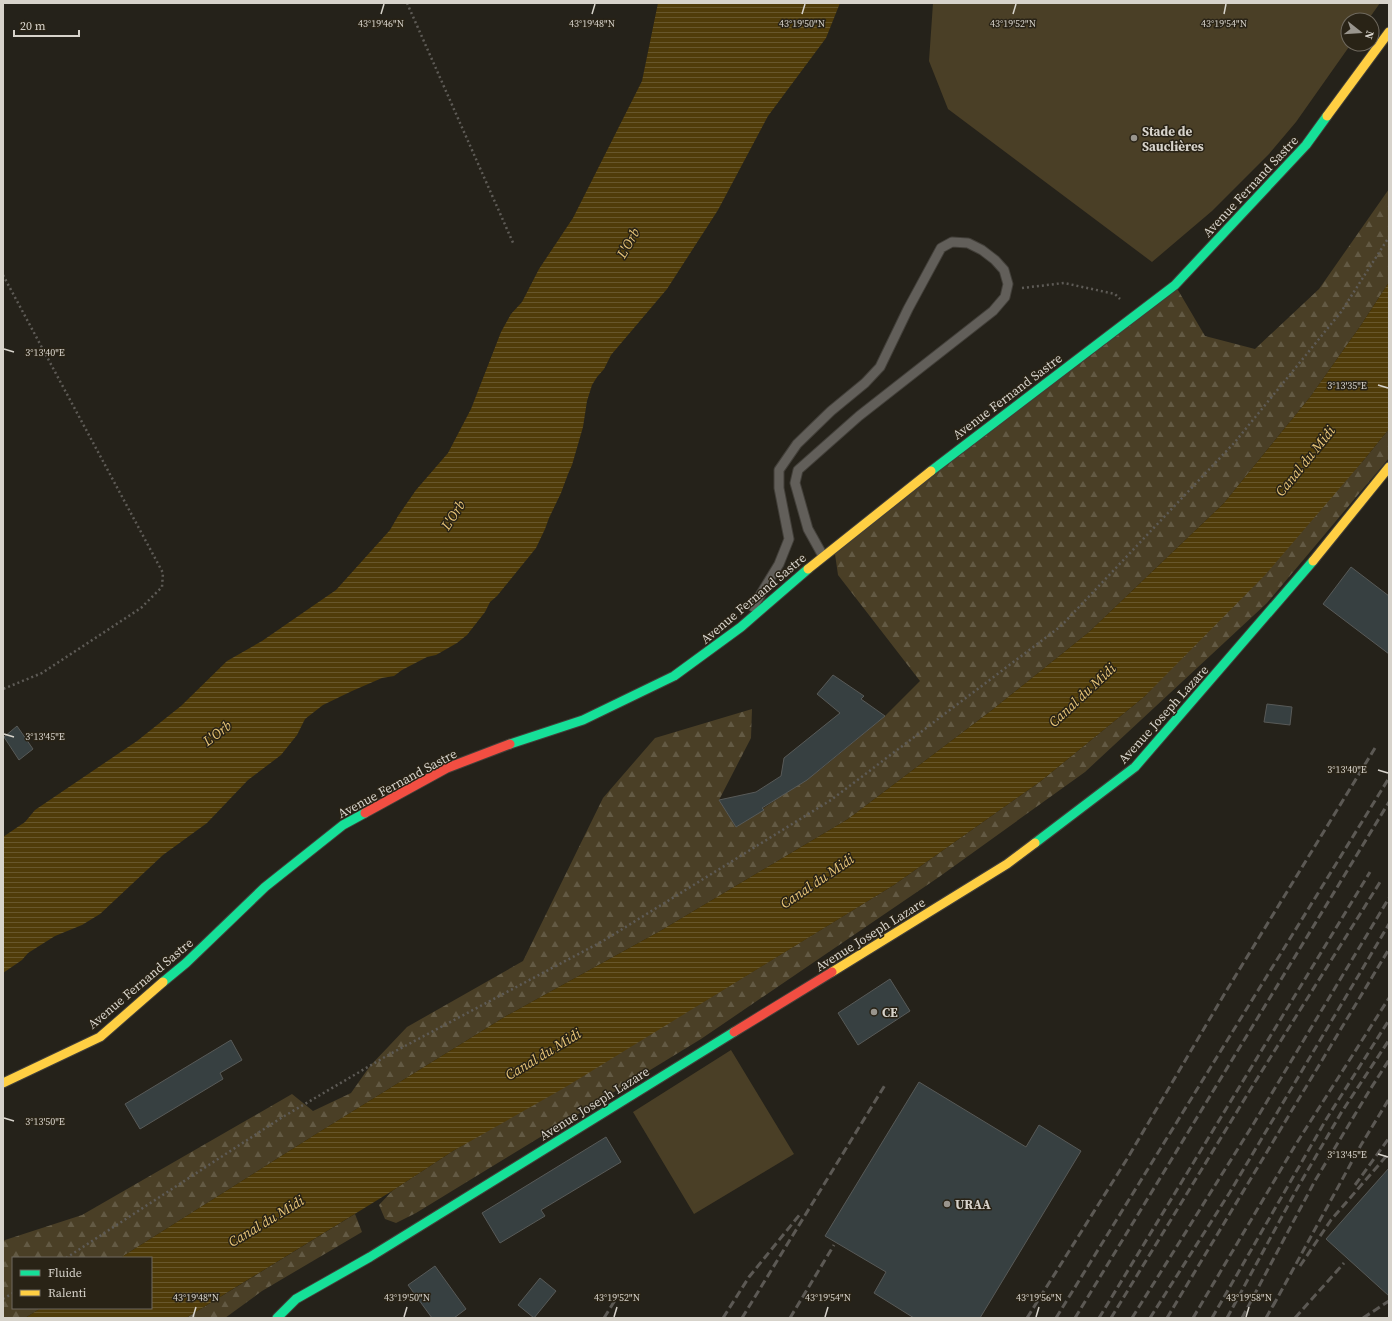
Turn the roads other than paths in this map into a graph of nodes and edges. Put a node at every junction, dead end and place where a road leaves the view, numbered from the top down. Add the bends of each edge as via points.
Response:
1 (1389, 32) edge
2 (1389, 466) edge
3 (823, 556) junction
4 (741, 628) junction
5 (3, 1083) edge
6 (277, 1318) edge

1 - 3 main road, Avenue Fernand Sastre via 1306,145 1175,284
2 - 6 main road, Avenue Joseph Lazare via 1296,582 1136,767 1007,864 376,1253 296,1299
3 - 4 main road, Avenue Fernand Sastre
3 - 4 lane via 808,529 795,483 798,470 859,416 993,311 1006,297 1008,284 1004,270 996,260 968,243 952,242 941,248 880,367 797,444 779,470 779,488 788,539 779,564
4 - 5 main road, Avenue Fernand Sastre via 674,676 583,720 447,768 344,825 265,887 186,963 100,1037

